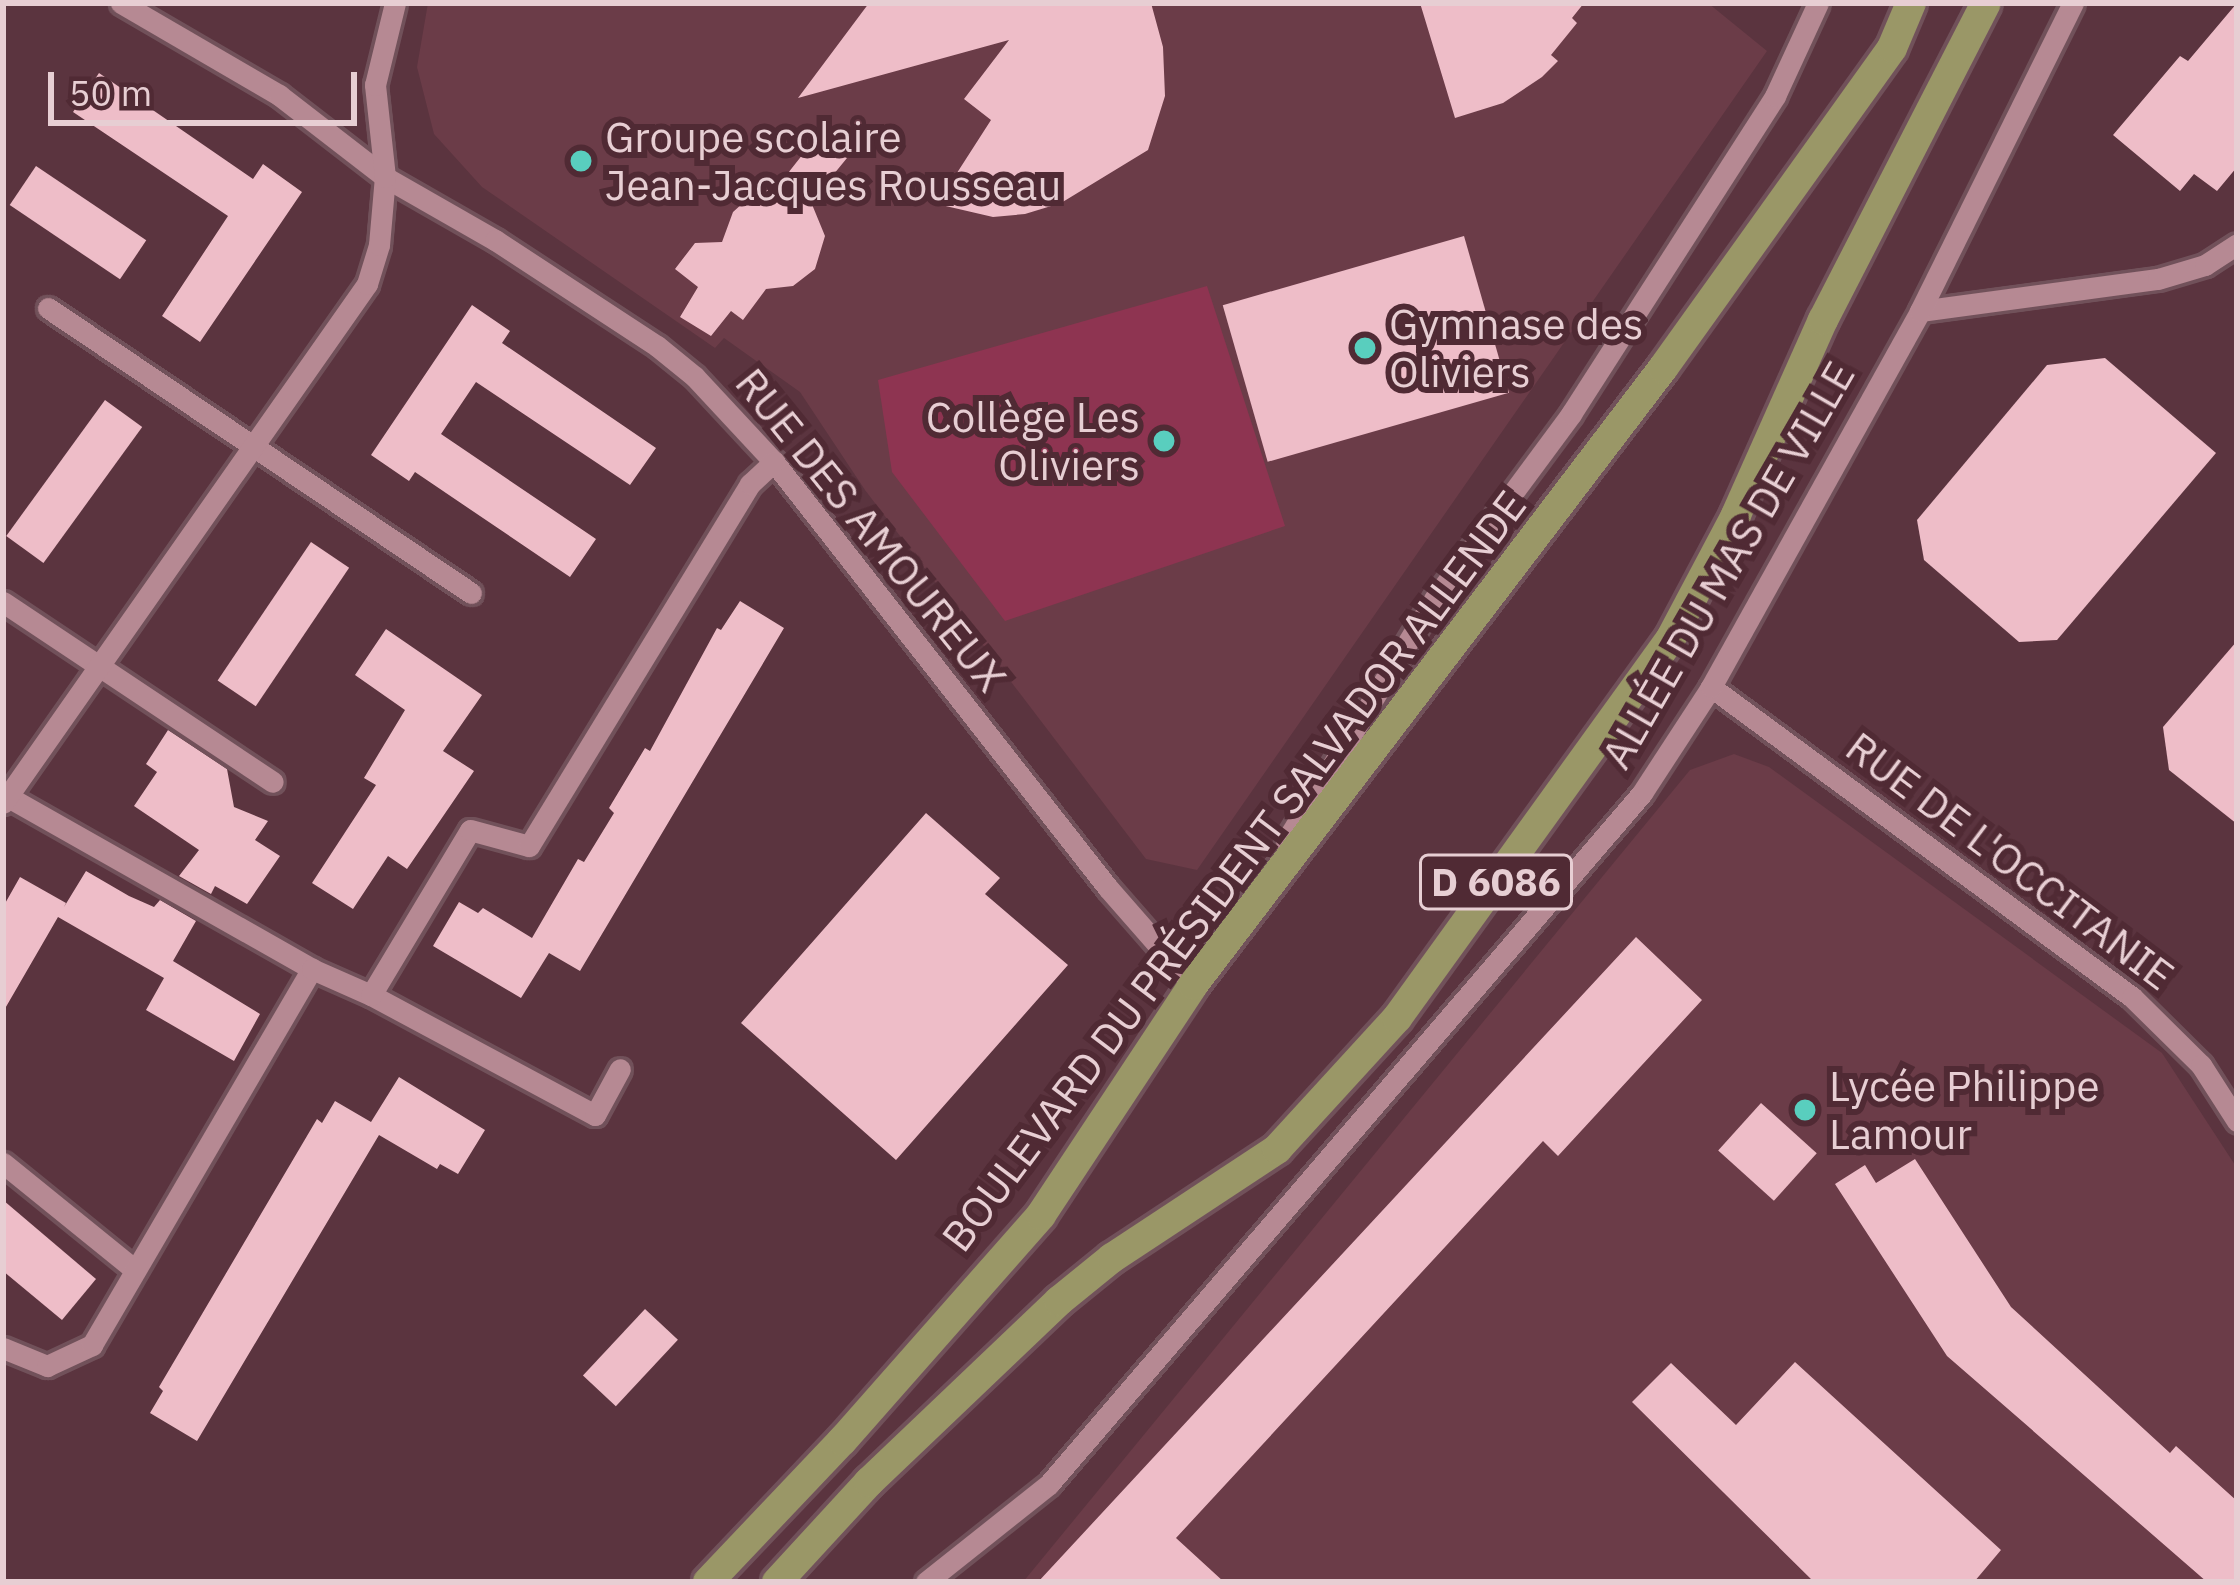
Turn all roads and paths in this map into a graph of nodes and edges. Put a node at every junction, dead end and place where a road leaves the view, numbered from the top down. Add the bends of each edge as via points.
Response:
1 (121, 3) edge
2 (395, 3) edge
3 (1818, 3) edge
4 (1911, 3) edge
5 (1986, 3) edge
6 (2073, 3) edge
7 (385, 177) junction
8 (2237, 244) edge
9 (48, 308) dead end
10 (1920, 311) junction
11 (257, 446) junction
12 (774, 462) junction
13 (471, 593) dead end
14 (3, 602) edge
15 (103, 666) junction
16 (1711, 687) junction
17 (273, 782) dead end
18 (5, 798) edge
19 (312, 969) junction
20 (1193, 985) junction
21 (371, 995) junction
22 (620, 1069) dead end
23 (2237, 1121) edge
24 (3, 1163) edge
25 (135, 1270) junction
26 (3, 1348) edge
27 (708, 1582) edge
28 (777, 1582) edge
29 (926, 1582) edge

1 - 7 street, RUE DES AMOUREUX via 279,94
2 - 7 street via 375,85
3 - 20 street via 1775,96 1571,415 1435,598
4 - 20 main road, BOULEVARD DU PRÉSIDENT SALVADOR ALLENDE via 1892,48 1663,368
5 - 28 main road, D 6086 via 1671,638 1397,1018 1277,1149 1059,1301
6 - 10 street, ALLÉE DU MAS DE VILLE
7 - 11 street via 367,284
7 - 12 street, RUE DES AMOUREUX via 657,346 730,408
8 - 10 street via 2205,265 2158,279
9 - 11 street
10 - 16 street, ALLÉE DU MAS DE VILLE
11 - 13 street
11 - 15 street
12 - 20 street, RUE DES AMOUREUX
12 - 21 street via 750,484 529,846 470,830
14 - 15 street
15 - 17 street
15 - 18 street
16 - 23 street, RUE DE L'OCCITANIE via 2132,997 2201,1065
16 - 29 street, ALLÉE DU MAS DE VILLE via 1642,793 1494,972 1065,1467
18 - 19 street
19 - 21 street
19 - 25 street
20 - 27 main road, BOULEVARD DU PRÉSIDENT SALVADOR ALLENDE via 1041,1215
21 - 22 street via 595,1115
24 - 25 street
25 - 26 street via 92,1345 47,1366

